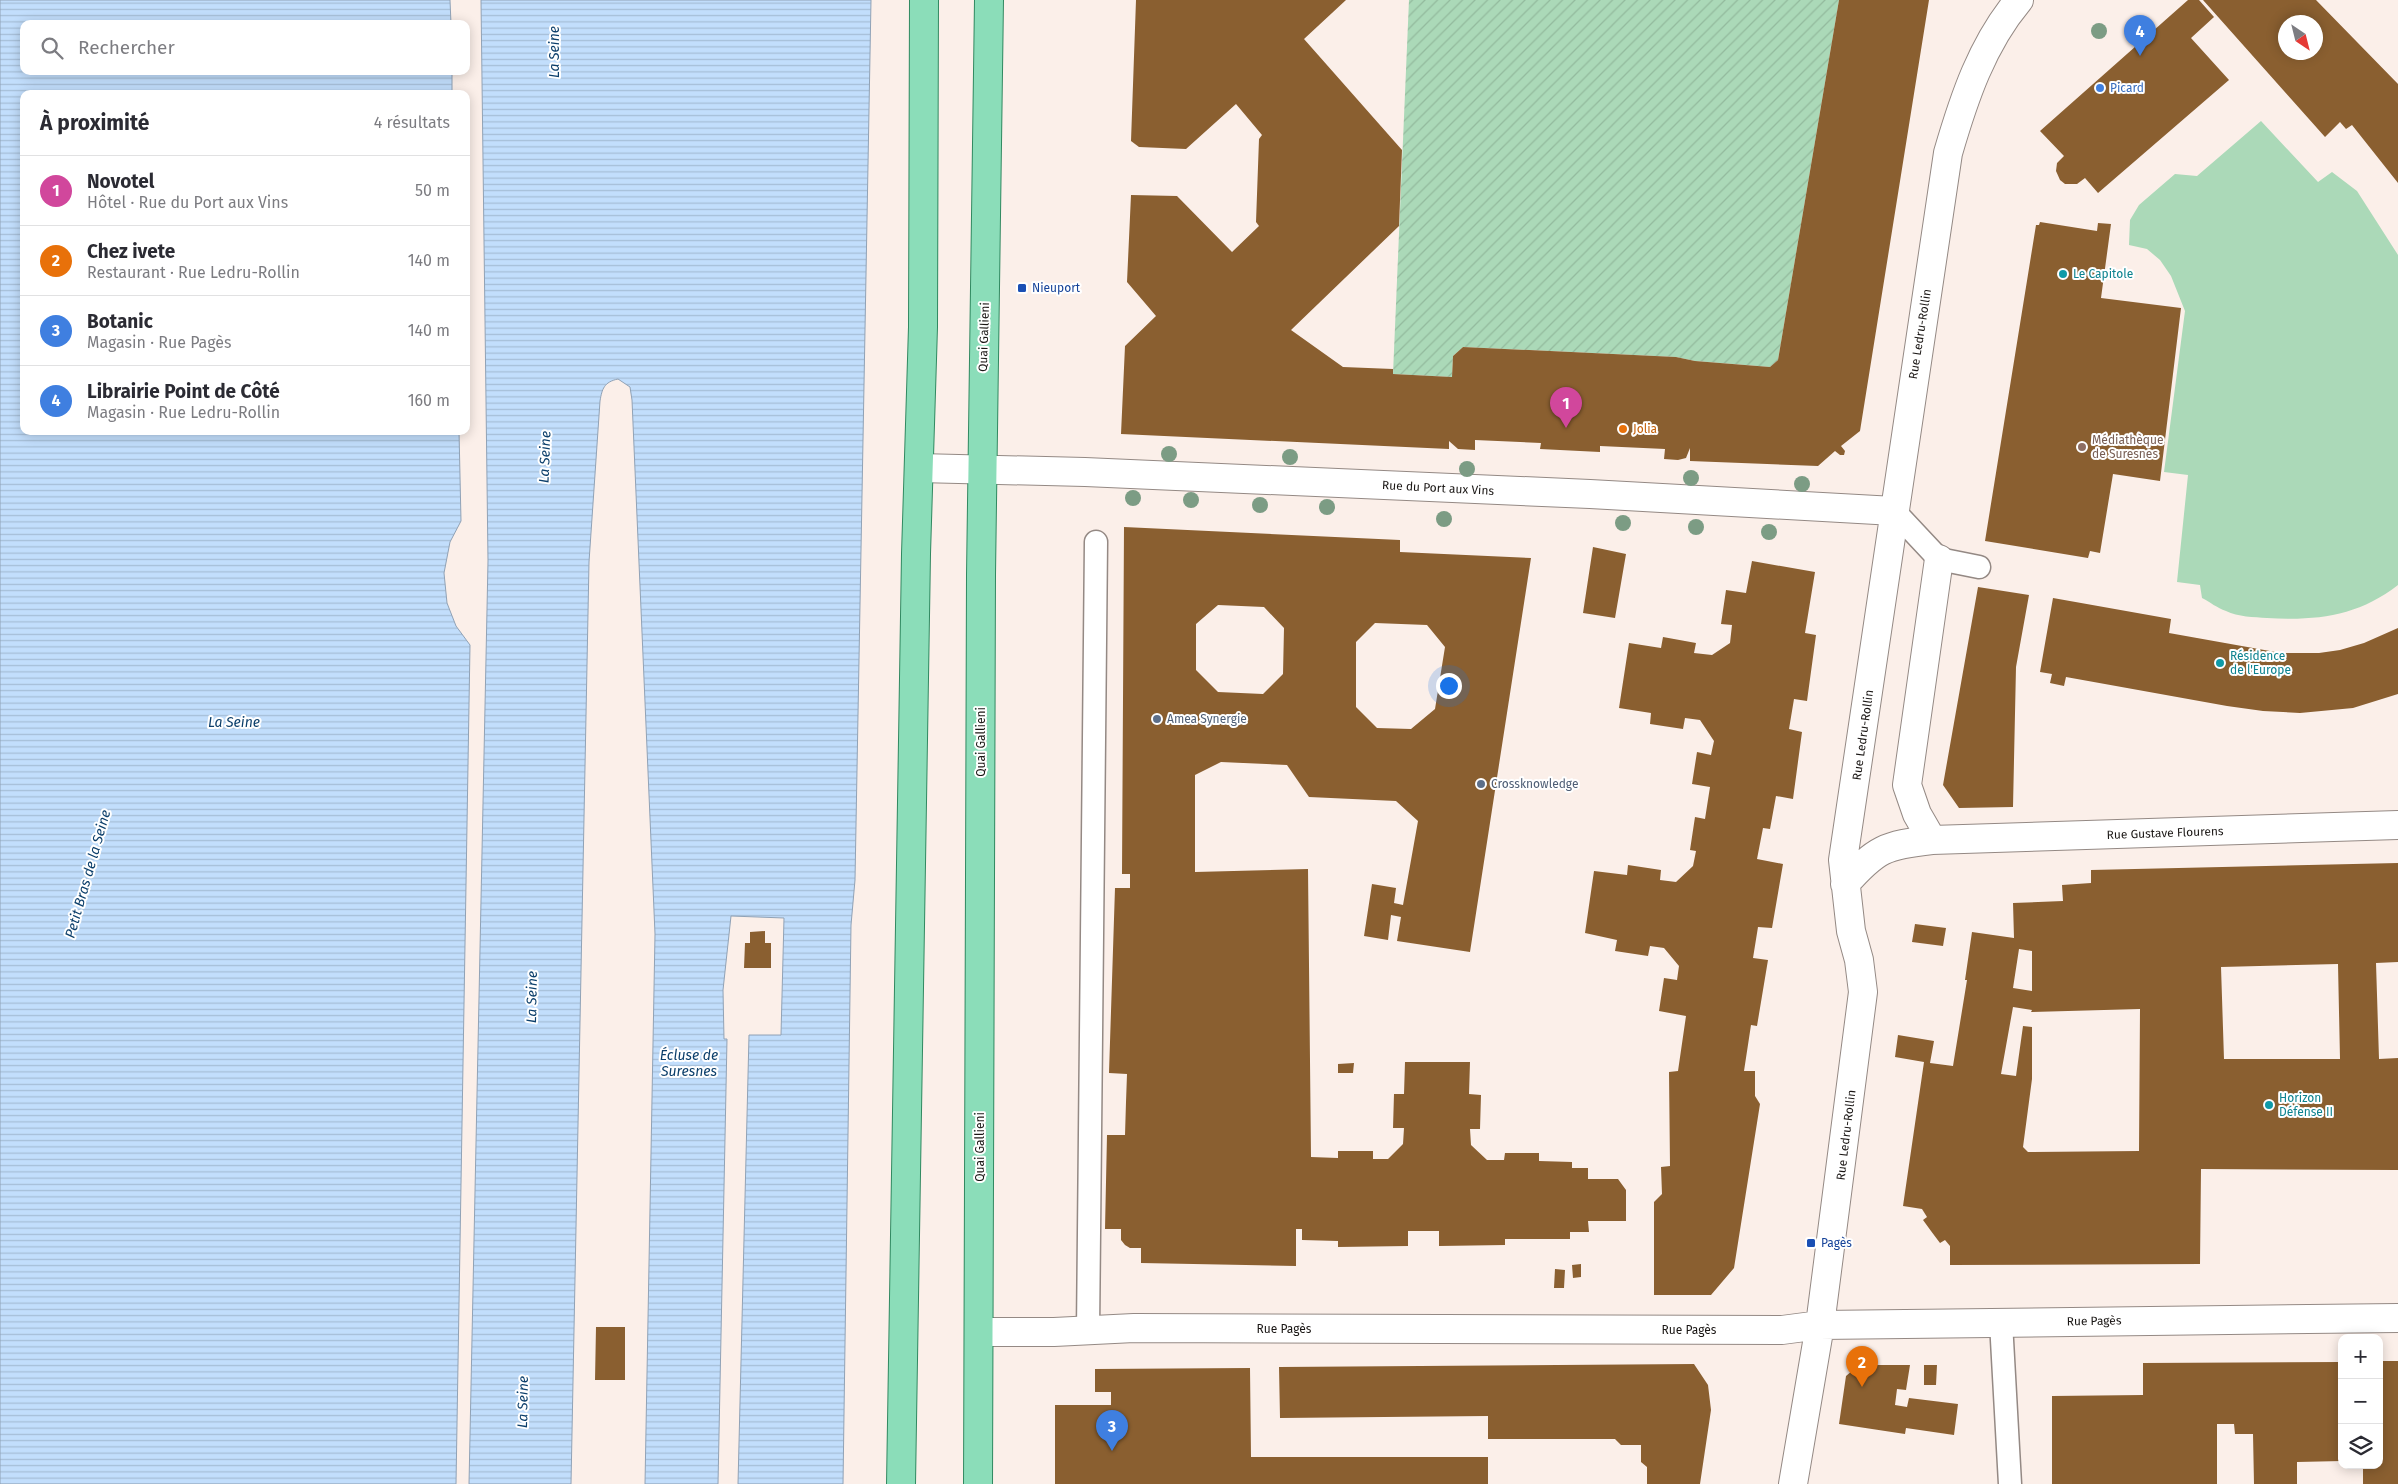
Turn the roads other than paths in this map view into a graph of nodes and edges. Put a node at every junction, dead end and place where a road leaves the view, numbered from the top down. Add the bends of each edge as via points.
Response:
1 (924, 0) edge
2 (989, 0) edge
3 (2019, 0) edge
4 (919, 468) junction
5 (982, 470) junction
6 (1894, 511) junction
7 (1096, 542) dead end
8 (1939, 560) junction
9 (1979, 567) dead end
10 (2398, 825) edge
11 (1932, 840) junction
12 (1845, 884) junction
13 (2398, 1318) edge
14 (2001, 1322) junction
15 (1820, 1325) junction
16 (1088, 1331) junction
17 (980, 1332) junction
18 (901, 1484) edge
19 (978, 1484) edge
20 (1793, 1484) edge
21 (2010, 1484) edge

1 - 4 main road
2 - 5 main road, Quai Gallieni
3 - 6 street, Rue Ledru-Rollin via 2007,14 1976,69 1948,153
4 - 5 street, Rue du Port aux Vins
4 - 18 main road
5 - 6 street, Rue du Port aux Vins via 1580,494
5 - 17 main road, Quai Gallieni
6 - 8 lane
6 - 12 street, Rue Ledru-Rollin via 1843,860
7 - 16 lane
8 - 9 lane
8 - 11 street via 1907,785 1917,814
10 - 11 street, Rue Gustave Flourens
11 - 12 street, Rue Gustave Flourens via 1880,850
12 - 15 street, Rue Ledru-Rollin via 1863,992
13 - 14 street, Rue Pagès
14 - 15 street, Rue Pagès
14 - 21 lane
15 - 16 street, Rue Pagès via 1782,1330 1134,1328
15 - 20 street, Rue Ledru-Rollin
16 - 17 street, Rue Pagès
17 - 19 main road, Quai Gallieni

